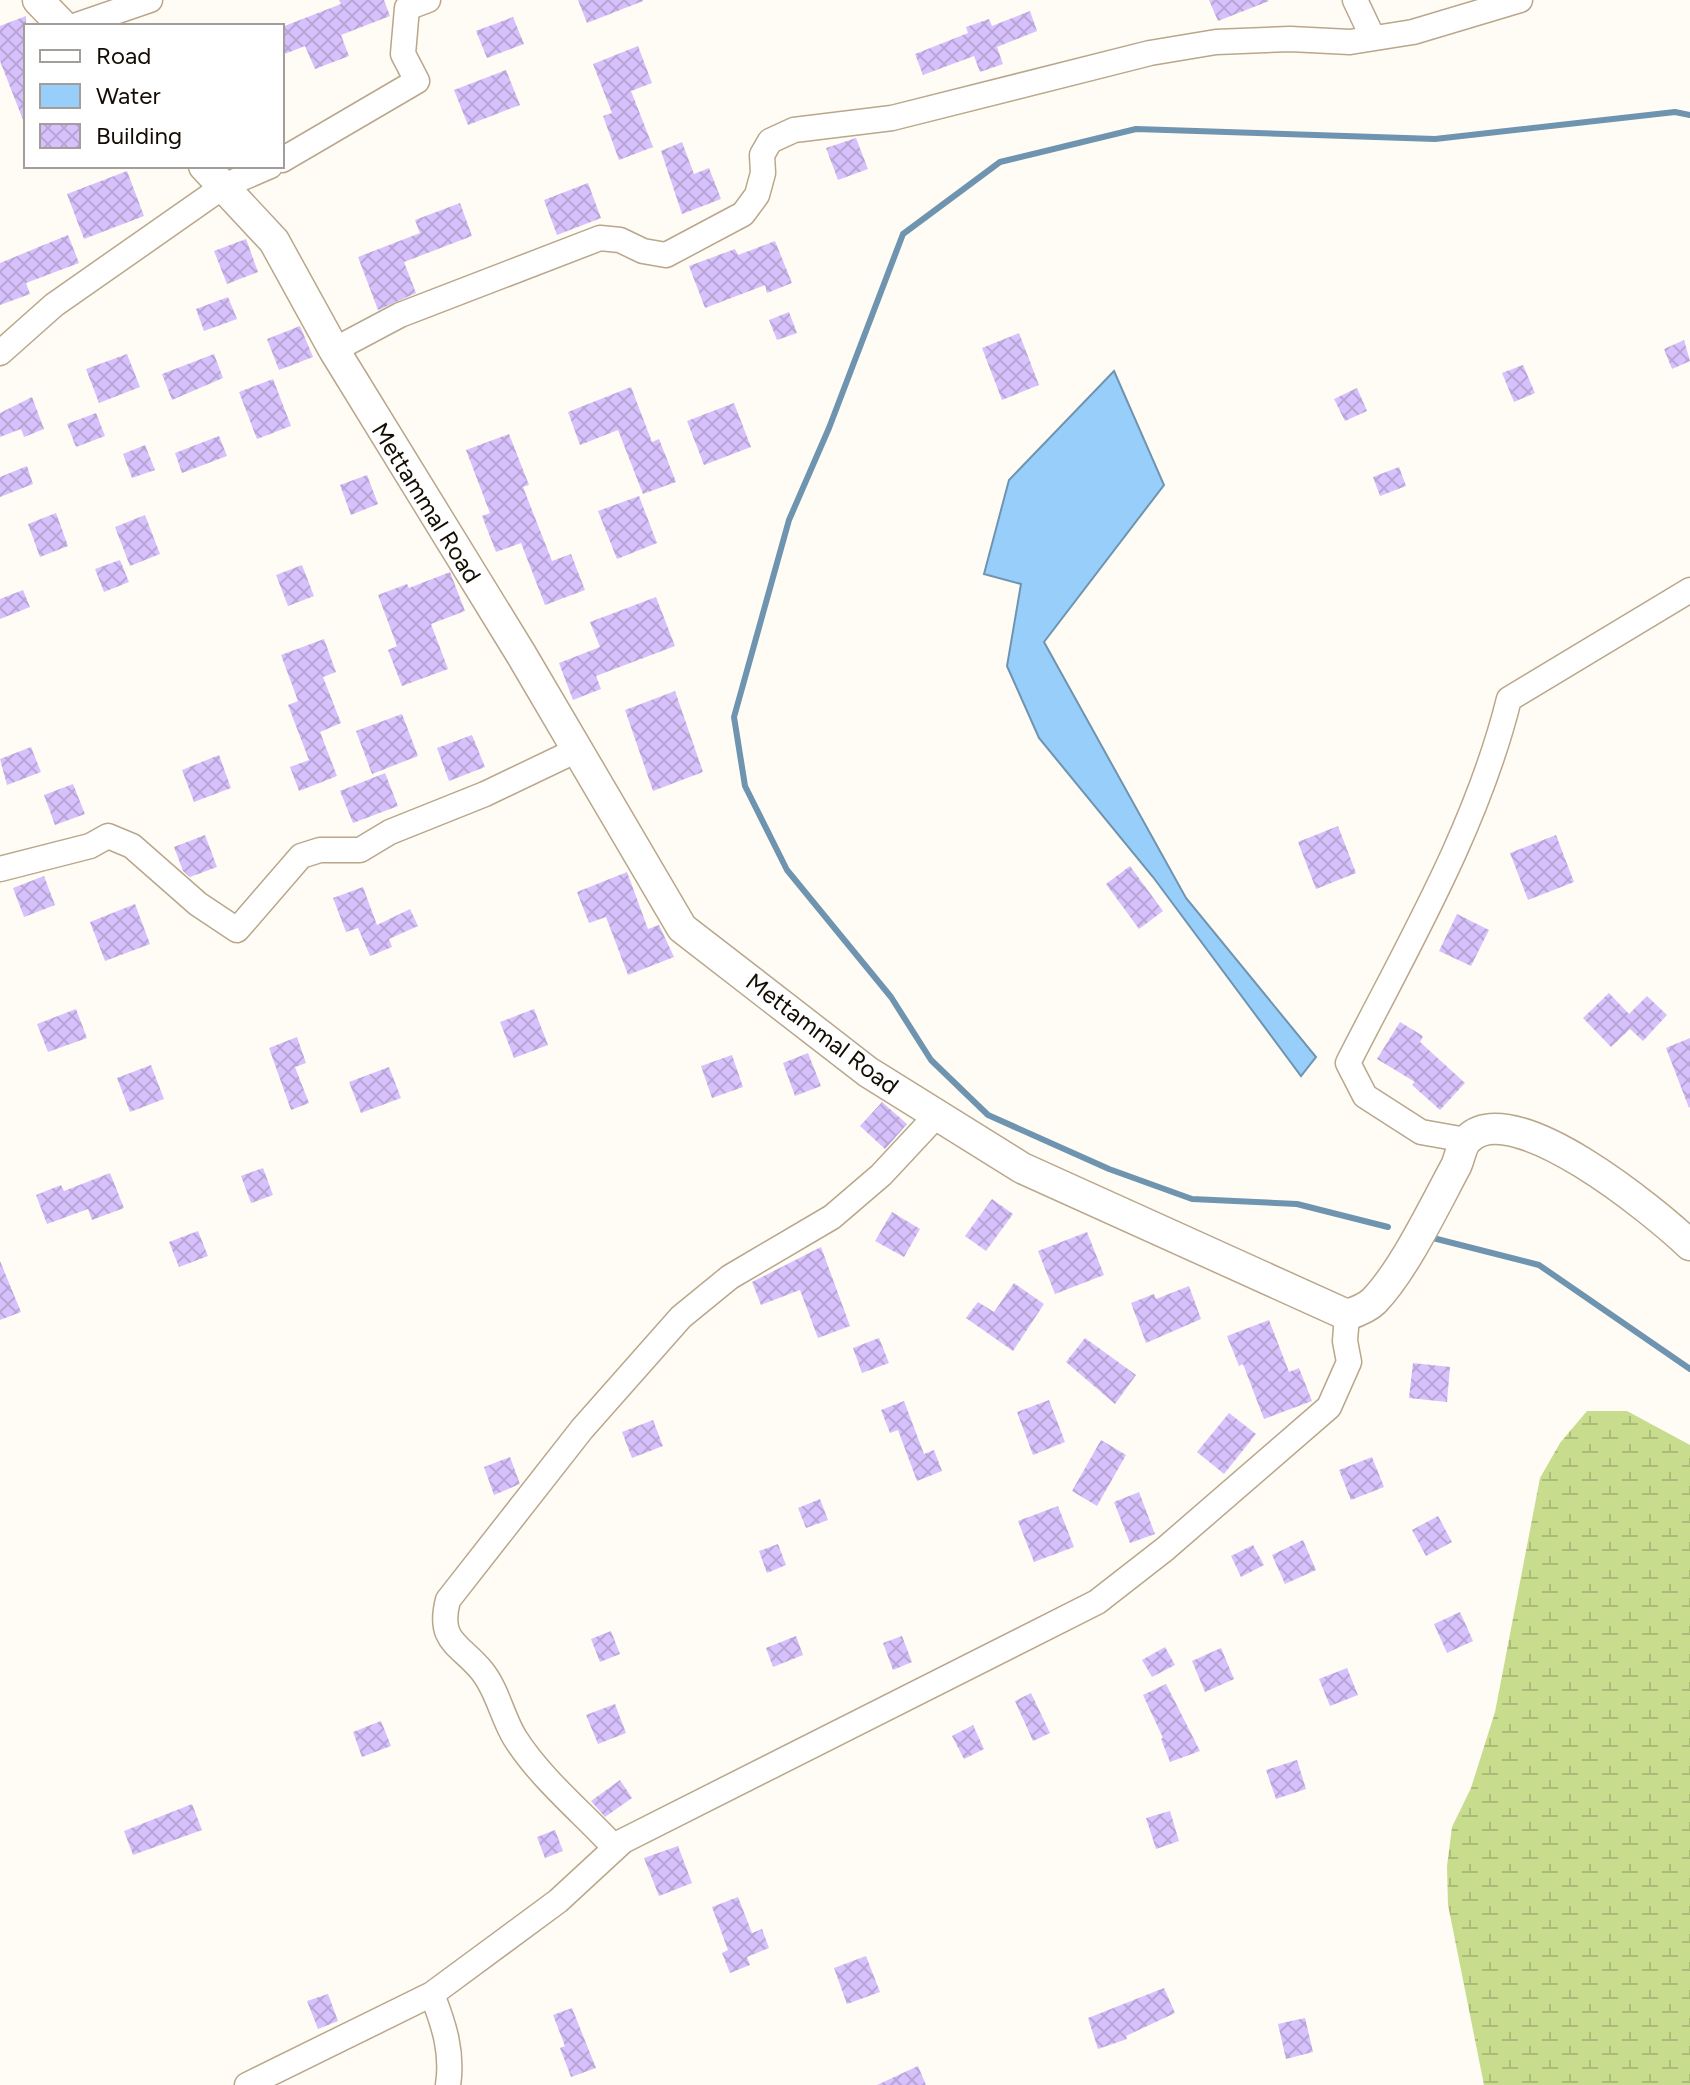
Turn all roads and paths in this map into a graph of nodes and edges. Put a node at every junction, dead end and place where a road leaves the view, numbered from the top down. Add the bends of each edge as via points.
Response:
1 (38, 0) edge
2 (150, 0) edge
3 (428, 0) edge
4 (1355, 0) edge
5 (1520, 0) edge
6 (61, 24) edge
7 (80, 24) edge
8 (1373, 38) junction
9 (284, 159) edge
10 (259, 168) edge
11 (214, 176) edge
12 (334, 350) junction
13 (0, 353) edge
14 (1690, 590) edge
15 (577, 750) junction
16 (0, 869) edge
17 (937, 1115) junction
18 (1466, 1140) junction
19 (1690, 1245) edge
20 (1347, 1315) junction
21 (615, 1848) junction
22 (432, 1994) junction
23 (247, 2085) edge
24 (448, 2085) edge

1 - 6 main road
2 - 7 street
3 - 9 street via 407,8 403,54 417,81
4 - 8 street
5 - 8 street via 1413,32
8 - 12 street via 1216,42 1150,53 892,118 794,130 770,141 762,155 757,195 743,214 666,255 600,238 400,315
10 - 11 street
11 - 12 main road, Mettammal Road via 274,241
11 - 13 street
12 - 15 main road, Mettammal Road
14 - 18 street via 1509,699 1493,762 1445,872 1348,1063 1365,1096 1421,1132
15 - 16 street via 360,850 320,850 301,856 237,930 198,904 132,846 108,836 90,846
15 - 17 main road, Mettammal Road via 682,928 868,1072
17 - 20 main road, Mettammal Road via 1022,1168
17 - 21 street via 881,1175 832,1217 730,1277 681,1317 621,1381 448,1600 446,1632 481,1670 516,1739
18 - 19 main road via 1484,1129 1511,1128 1531,1136 1621,1187
18 - 20 main road via 1428,1217 1374,1302
20 - 21 street via 1349,1362 1329,1407 1097,1602
21 - 22 street via 558,1901
22 - 23 street
22 - 24 street via 447,2031

